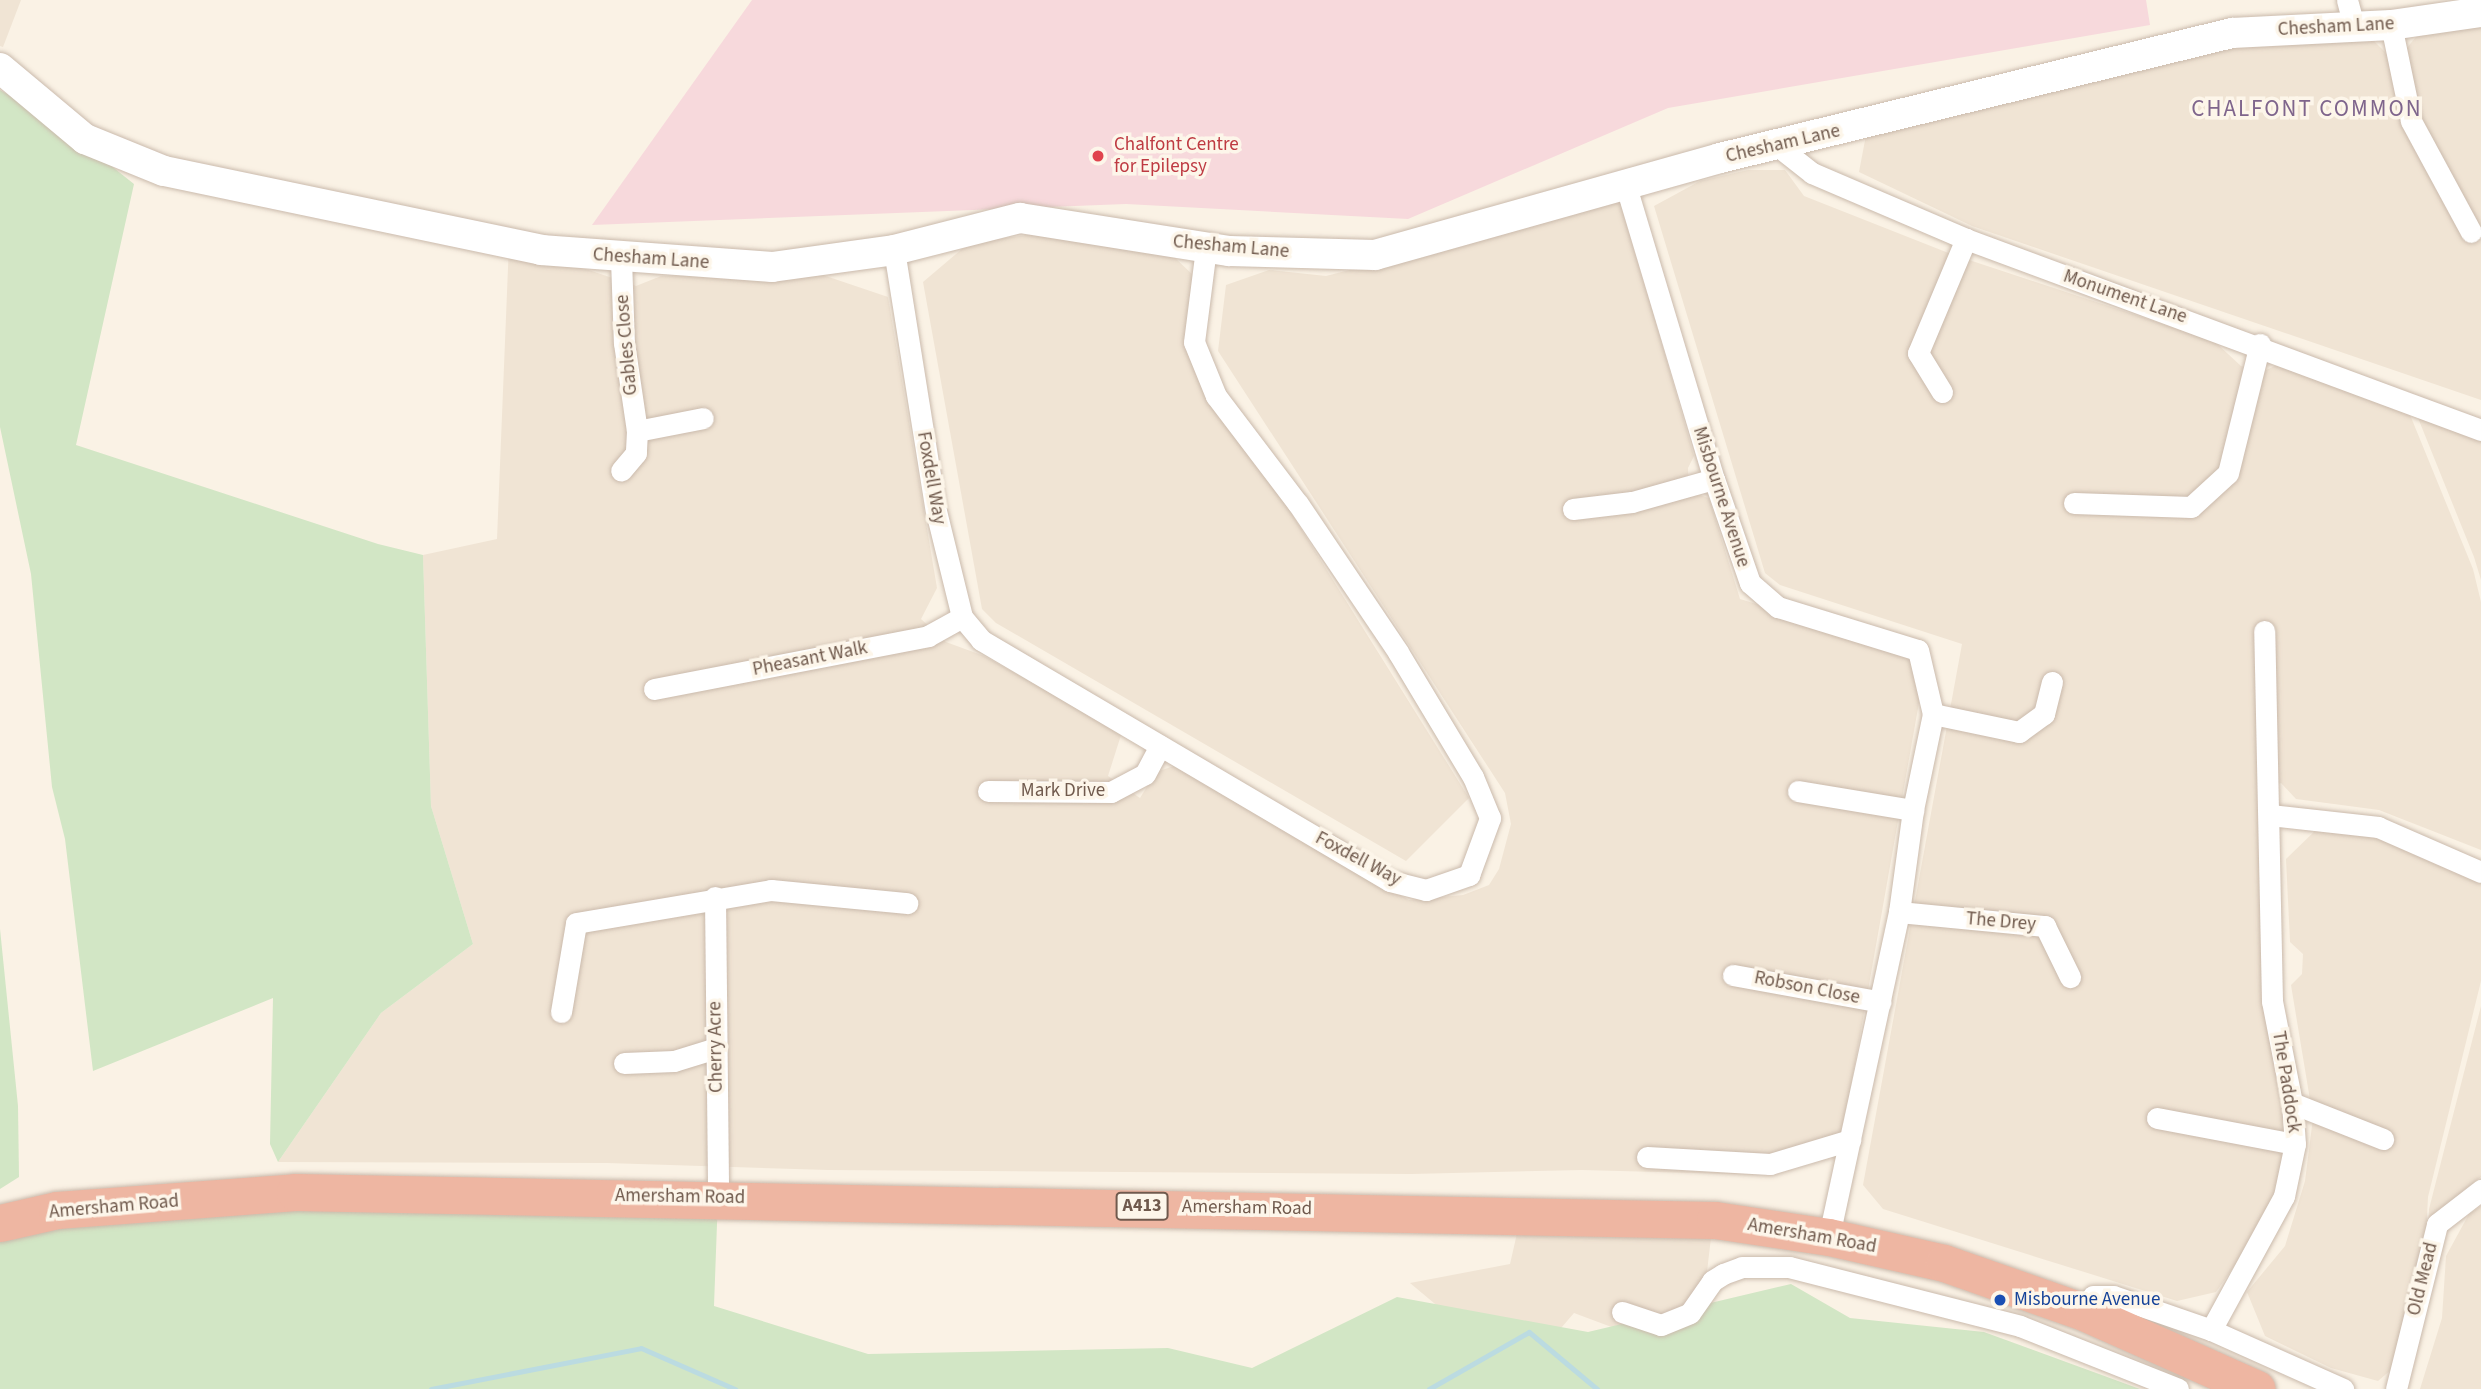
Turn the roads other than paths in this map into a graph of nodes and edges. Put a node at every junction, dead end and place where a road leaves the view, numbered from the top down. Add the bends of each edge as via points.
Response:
1 (2481, 12) edge
2 (2351, 13) edge
3 (2390, 25) junction
4 (0, 68) edge
5 (1779, 147) junction
6 (1625, 183) junction
7 (2471, 232) dead end
8 (1966, 239) junction
9 (1206, 248) junction
10 (894, 250) junction
11 (621, 259) junction
12 (2259, 344) junction
13 (1942, 392) dead end
14 (703, 418) dead end
15 (2481, 430) edge
16 (636, 431) junction
17 (621, 471) dead end
18 (1714, 479) junction
19 (2074, 503) dead end
20 (1573, 509) dead end
21 (962, 617) junction
22 (2264, 631) dead end
23 (2052, 682) dead end
24 (653, 688) dead end
25 (1933, 714) junction
26 (1160, 746) junction
27 (988, 791) dead end
28 (1798, 791) dead end
29 (1913, 810) junction
30 (2270, 816) junction
31 (2481, 872) edge
32 (715, 897) junction
33 (907, 904) dead end
34 (1899, 912) junction
35 (1734, 975) dead end
36 (2070, 977) dead end
37 (1881, 1002) junction
38 (561, 1012) dead end
39 (716, 1048) junction
40 (624, 1063) dead end
41 (2292, 1103) junction
42 (2157, 1118) dead end
43 (2383, 1139) dead end
44 (1850, 1140) junction
45 (2295, 1144) junction
46 (1647, 1157) dead end
47 (2481, 1190) edge
48 (718, 1197) junction
49 (0, 1223) edge
50 (1829, 1237) junction
51 (1622, 1312) dead end
52 (2084, 1312) junction
53 (2211, 1330) junction
54 (2178, 1389) edge
55 (2257, 1389) edge
56 (2343, 1389) edge
57 (2396, 1389) edge

1 - 3 street, Chesham Lane
2 - 3 street, Chesham Lane
2 - 5 street, Chesham Lane via 2232,33
3 - 7 street via 2411,121
4 - 11 street, Chesham Lane via 86,139 164,171 541,250
5 - 6 street, Chesham Lane
5 - 8 street, Monument Lane via 1812,173
6 - 9 street, Chesham Lane via 1375,255
6 - 18 street, Misbourne Avenue
8 - 12 street, Monument Lane
8 - 13 street via 1917,353
9 - 10 street, Chesham Lane via 1020,218
9 - 26 street, Foxdell Way via 1194,342 1216,396 1298,504 1398,652 1473,777 1490,818 1469,875 1426,890 1390,881
10 - 11 street, Chesham Lane via 772,267
10 - 21 street, Foxdell Way via 936,511
11 - 16 street, Gables Close via 624,343
12 - 15 street, Monument Lane
12 - 19 street via 2228,473 2191,507
14 - 16 street
16 - 17 street, Gables Close via 636,453
18 - 20 street via 1632,502
18 - 25 street, Misbourne Avenue via 1750,583 1778,607 1918,650
21 - 24 street, Pheasant Walk via 928,636
21 - 26 street, Foxdell Way via 981,640
22 - 30 street, The Paddock
23 - 25 street via 2044,714 2019,732
25 - 29 street, Misbourne Avenue
26 - 27 street, Mark Drive via 1144,774 1111,792
28 - 29 street
29 - 34 street, Misbourne Avenue
30 - 31 street via 2378,827
30 - 41 street, The Paddock via 2272,1001
32 - 33 street via 771,890
32 - 38 street via 576,923
32 - 39 street, Cherry Acre
34 - 36 street, The Drey via 2045,926
34 - 37 street, Misbourne Avenue
35 - 37 street, Robson Close
37 - 44 street, Misbourne Avenue
39 - 40 street via 674,1061
39 - 48 street, Cherry Acre
41 - 43 street
41 - 45 street, The Paddock
42 - 45 street
44 - 46 street via 1770,1164
44 - 50 street, Misbourne Avenue
45 - 53 street, The Paddock via 2284,1196
47 - 57 street, Old Mead via 2437,1224
48 - 49 highway, Amersham Road / A413 via 295,1192 57,1210
48 - 50 highway, Amersham Road / A413 via 1715,1220
50 - 52 highway, Amersham Road / A413 via 1944,1262
51 - 54 street via 1661,1325 1690,1313 1712,1281 1723,1274 1742,1267 1789,1267 2020,1326
52 - 53 street via 2093,1296 2113,1296
52 - 55 highway, Amersham Road / A413
53 - 56 street

